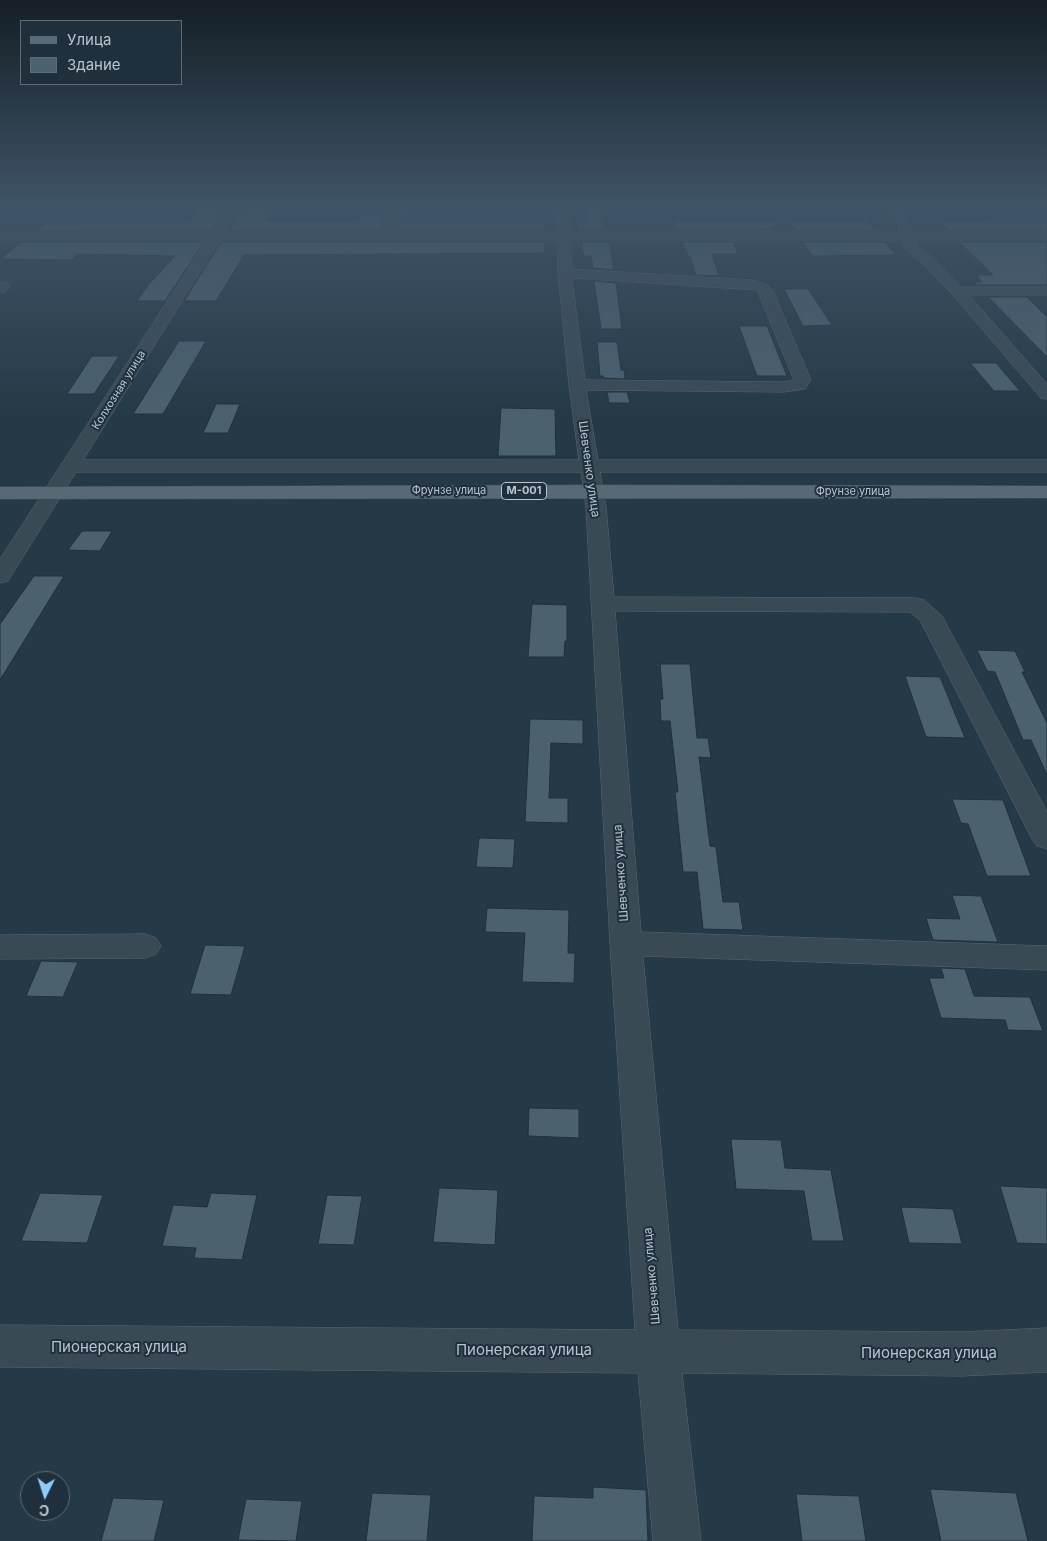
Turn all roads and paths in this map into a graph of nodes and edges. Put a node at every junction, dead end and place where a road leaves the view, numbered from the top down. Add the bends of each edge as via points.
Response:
1 (190, 277) edge
2 (565, 277) edge
3 (631, 277) edge
4 (943, 277) edge
5 (957, 291) junction
6 (1047, 291) edge
7 (577, 385) junction
8 (1047, 394) edge
9 (71, 466) junction
10 (1047, 466) edge
11 (593, 488) junction
12 (1047, 492) edge
13 (0, 493) edge
14 (50, 500) junction
15 (0, 508) edge
16 (1047, 509) edge
17 (0, 576) edge
18 (604, 604) junction
19 (1047, 839) edge
20 (626, 943) junction
21 (145, 946) dead end
22 (0, 947) edge
23 (1047, 958) edge
24 (0, 1346) edge
25 (1047, 1350) edge
26 (658, 1352) junction
27 (677, 1541) edge

1 - 9 street, Колхозная улица
2 - 7 street, Шевченко улица
3 - 7 street via 762,287 804,380 799,385 784,387
4 - 5 street
5 - 6 street
5 - 8 street
7 - 11 street, Шевченко улица
9 - 11 street
9 - 14 street, Колхозная улица
10 - 11 street
11 - 12 main road, Фрунзе улица / M-001
11 - 14 main road, Фрунзе улица / M-001
11 - 16 main road, Фрунзе улица / M-001
11 - 18 street, Шевченко улица
13 - 14 main road, Фрунзе улица / M-001
14 - 15 main road, Фрунзе улица / M-001
14 - 17 street, Колхозная улица
18 - 19 street via 916,605 930,616
18 - 20 street, Шевченко улица
20 - 23 street
20 - 26 street, Шевченко улица
21 - 22 street
24 - 26 street, Пионерская улица
25 - 26 street, Пионерская улица via 962,1354
26 - 27 street, Шевченко улица

